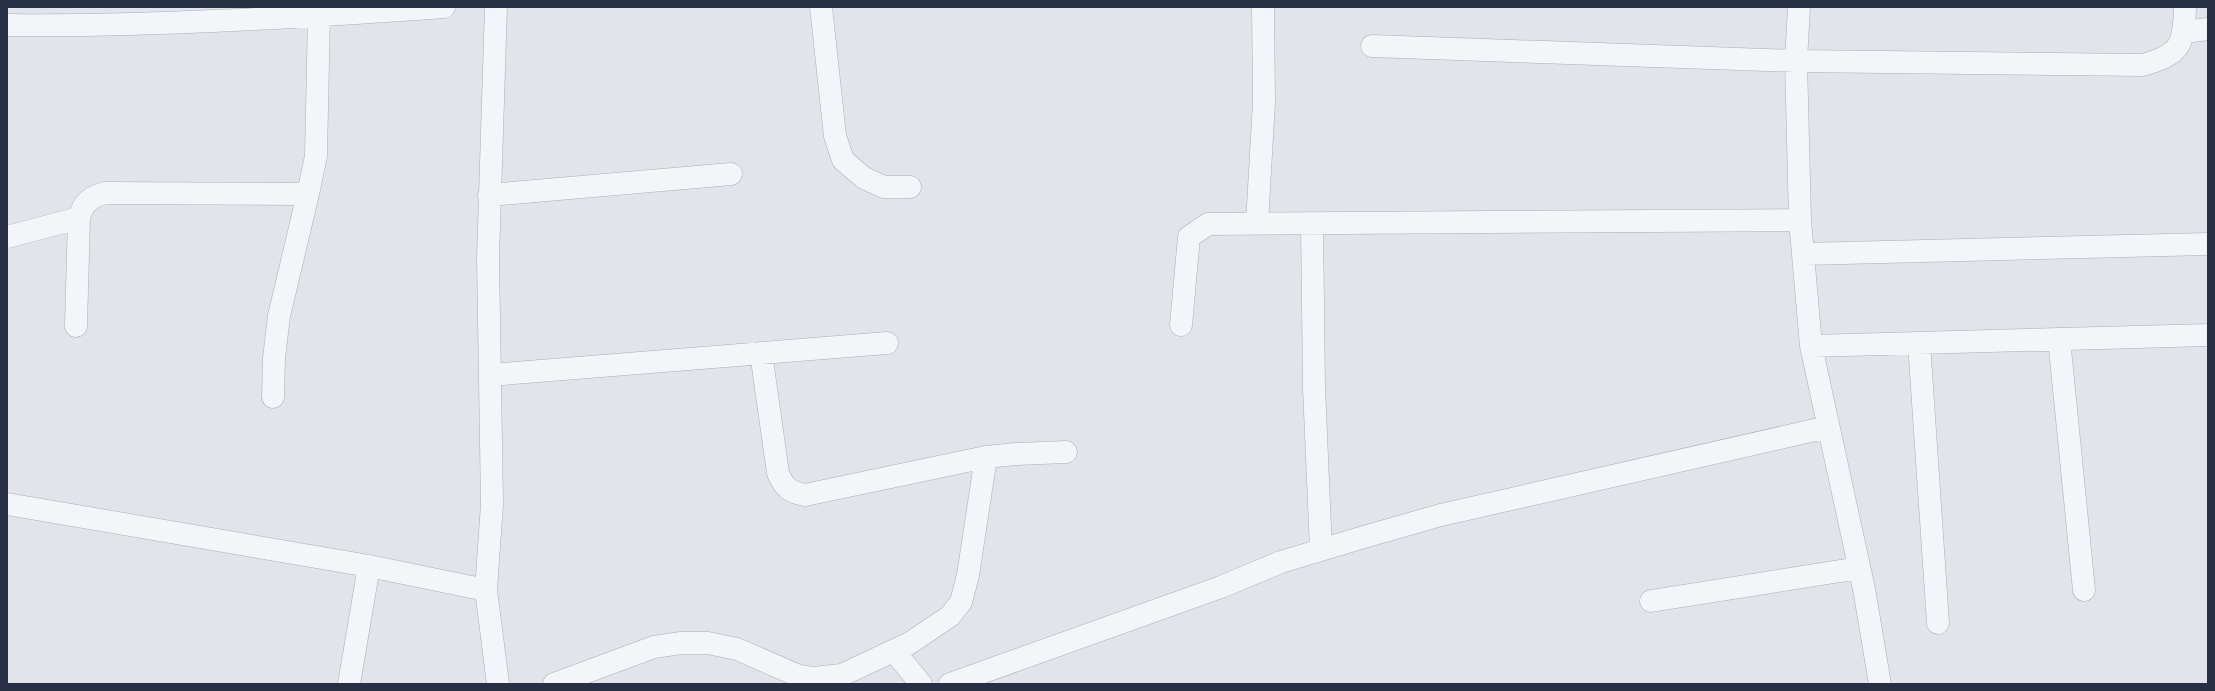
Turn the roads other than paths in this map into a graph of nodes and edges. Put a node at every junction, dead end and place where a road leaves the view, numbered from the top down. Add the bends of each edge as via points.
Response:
1 (444, 7) edge
2 (496, 7) edge
3 (821, 7) edge
4 (1263, 7) edge
5 (1799, 7) edge
6 (2185, 7) edge
7 (318, 15) junction
8 (7, 25) edge
9 (2208, 28) edge
10 (2184, 32) junction
11 (1372, 46) dead end
12 (1796, 61) junction
13 (731, 174) dead end
14 (910, 187) dead end
15 (308, 194) junction
16 (489, 195) junction
17 (79, 218) junction
18 (1800, 220) junction
19 (1257, 223) junction
20 (1312, 223) junction
21 (7, 238) edge
22 (2208, 244) edge
23 (1804, 254) junction
24 (1180, 325) dead end
25 (76, 326) dead end
26 (2208, 335) edge
27 (2059, 339) junction
28 (887, 343) dead end
29 (1919, 343) junction
30 (1811, 346) junction
31 (761, 353) junction
32 (490, 375) junction
33 (273, 397) dead end
34 (1828, 427) junction
35 (1066, 452) dead end
36 (986, 457) junction
37 (7, 504) edge
38 (1321, 550) junction
39 (369, 566) junction
40 (1859, 568) junction
41 (486, 590) junction
42 (2084, 590) dead end
43 (1651, 601) dead end
44 (1938, 623) dead end
45 (894, 651) junction
46 (768, 662) junction
47 (348, 684) edge
48 (498, 684) edge
49 (554, 684) edge
50 (776, 684) edge
51 (921, 684) edge
52 (950, 684) edge
53 (1880, 684) edge

1 - 7 street
2 - 16 street
3 - 14 street via 834,136 843,160 864,178 884,187
4 - 19 street via 1264,102
5 - 12 street
6 - 10 street
7 - 8 street via 90,26
7 - 15 street via 316,156
9 - 10 street
10 - 12 street via 2179,47 2162,60 2143,65
11 - 12 street
12 - 18 street
13 - 16 street
15 - 17 street via 105,194 87,201
15 - 33 street via 279,316
16 - 32 street
17 - 21 street
17 - 25 street
18 - 20 street
18 - 23 street
19 - 20 street
19 - 24 street via 1208,224 1189,237
20 - 38 street via 1314,396
22 - 23 street
23 - 30 street
26 - 27 street
27 - 29 street
27 - 42 street
28 - 31 street
29 - 30 street
29 - 44 street
30 - 34 street
31 - 32 street
31 - 36 street via 776,465 782,483 790,492 805,495
32 - 41 street via 492,504
34 - 38 street via 1442,515
34 - 40 street
35 - 36 street
36 - 45 street via 968,575 961,602 950,616
37 - 39 street
38 - 52 street via 1281,562 1221,587
39 - 41 street
39 - 47 street
40 - 43 street
40 - 53 street
41 - 48 street
45 - 46 street via 842,675 813,678 799,676
45 - 51 street
46 - 49 street via 737,648 708,643 681,643 654,647
46 - 50 street

